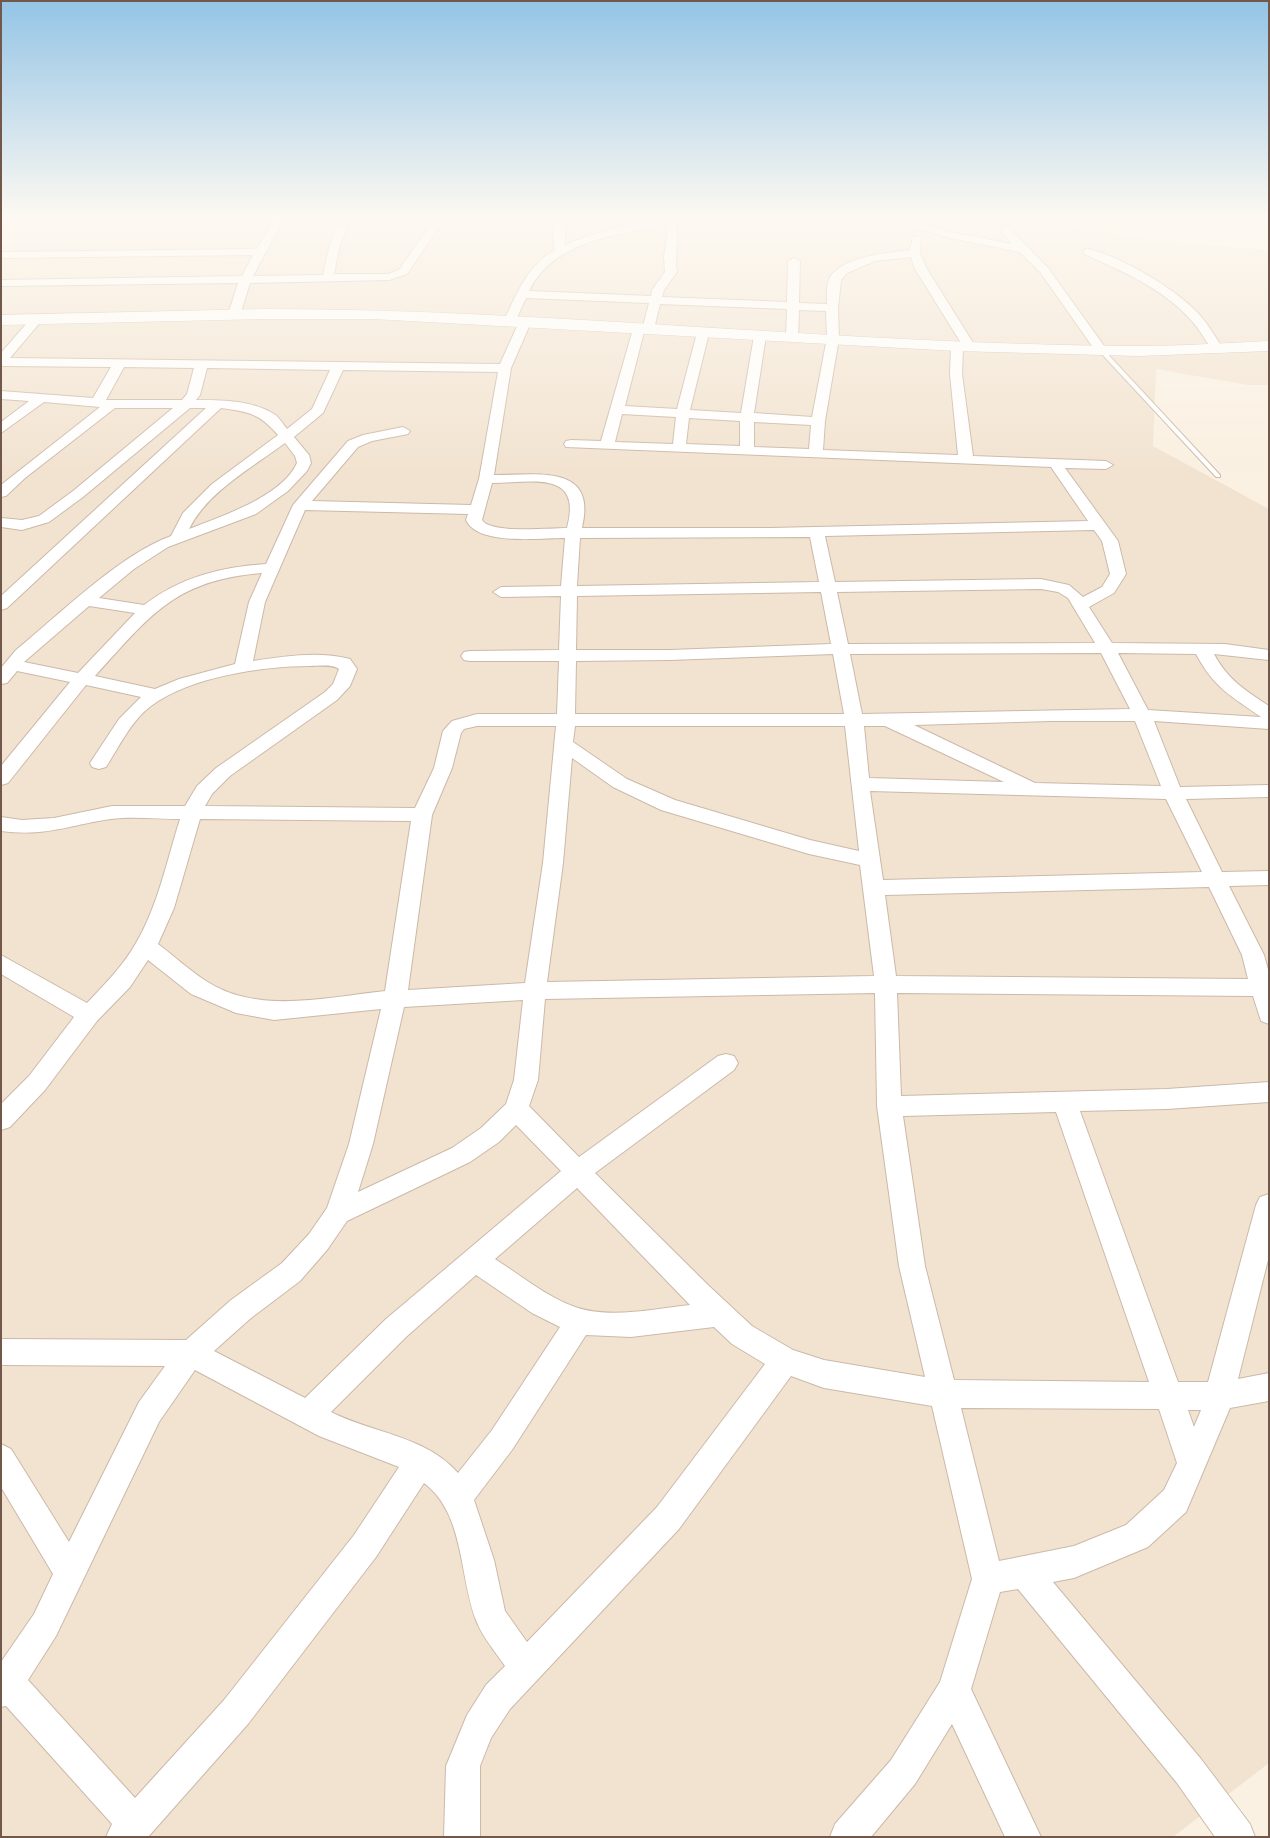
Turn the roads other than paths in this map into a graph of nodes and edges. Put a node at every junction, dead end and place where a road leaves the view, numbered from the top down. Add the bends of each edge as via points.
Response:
1 (239, 301) edge
2 (522, 301) edge
3 (652, 301) edge
4 (656, 301) junction
5 (793, 301) edge
6 (833, 301) edge
7 (938, 301) edge
8 (1066, 301) edge
9 (1177, 301) edge
10 (793, 305) junction
11 (832, 308) junction
12 (234, 315) junction
13 (37, 319) junction
14 (1, 320) edge
15 (518, 321) junction
16 (644, 329) junction
17 (703, 333) junction
18 (760, 336) junction
19 (792, 337) junction
20 (833, 338) junction
21 (963, 346) junction
22 (1269, 346) edge
23 (1217, 348) junction
24 (1101, 350) junction
25 (1, 362) edge
26 (120, 363) junction
27 (202, 363) junction
28 (339, 365) junction
29 (505, 368) junction
30 (1, 395) edge
31 (42, 398) junction
32 (105, 404) junction
33 (218, 404) junction
34 (185, 405) junction
35 (618, 410) junction
36 (683, 413) junction
37 (747, 417) junction
38 (818, 421) junction
39 (1, 428) edge
40 (403, 431) dead end
41 (288, 436) junction
42 (571, 444) dead end
43 (607, 446) junction
44 (679, 448) junction
45 (746, 451) junction
46 (816, 454) junction
47 (966, 459) junction
48 (1055, 463) junction
49 (1106, 465) dead end
50 (1218, 476) dead end
51 (486, 479) junction
52 (1, 493) edge
53 (300, 505) junction
54 (477, 510) junction
55 (1, 522) edge
56 (1098, 525) junction
57 (817, 532) junction
58 (572, 533) junction
59 (177, 539) junction
60 (272, 568) junction
61 (829, 586) junction
62 (501, 592) dead end
63 (569, 592) junction
64 (86, 601) junction
65 (1, 605) edge
66 (1080, 605) junction
67 (147, 610) junction
68 (1107, 648) junction
69 (1202, 648) junction
70 (839, 649) junction
71 (568, 655) junction
72 (1269, 655) edge
73 (470, 656) dead end
74 (13, 665) junction
75 (243, 668) junction
76 (1, 679) edge
77 (84, 679) junction
78 (159, 695) junction
79 (1269, 714) edge
80 (1142, 715) junction
81 (566, 719) junction
82 (854, 719) junction
83 (887, 720) junction
84 (1269, 723) edge
85 (564, 744) junction
86 (99, 763) dead end
87 (1, 779) edge
88 (860, 784) junction
89 (1036, 789) junction
90 (1269, 791) edge
91 (1173, 793) junction
92 (192, 812) junction
93 (422, 815) junction
94 (1, 824) edge
95 (870, 860) junction
96 (1215, 878) junction
97 (1269, 878) edge
98 (874, 888) junction
99 (146, 946) junction
100 (1261, 955) edge
101 (3, 966) edge
102 (886, 984) junction
103 (1260, 988) junction
104 (535, 991) junction
105 (395, 999) junction
106 (89, 1015) junction
107 (1269, 1015) edge
108 (726, 1063) dead end
109 (1269, 1092) edge
110 (1064, 1102) junction
111 (888, 1106) junction
112 (516, 1109) junction
113 (1, 1120) edge
114 (577, 1172) junction
115 (1269, 1205) edge
116 (338, 1213) junction
117 (475, 1260) junction
118 (720, 1314) junction
119 (578, 1321) junction
120 (1, 1352) edge
121 (191, 1353) junction
122 (785, 1361) junction
123 (1269, 1387) edge
124 (944, 1394) junction
125 (1169, 1396) junction
126 (1218, 1396) junction
127 (308, 1415) junction
128 (1, 1459) edge
129 (420, 1462) junction
130 (1192, 1463) junction
131 (458, 1497) junction
132 (1024, 1572) junction
133 (70, 1573) junction
134 (988, 1579) junction
135 (526, 1667) junction
136 (4, 1687) edge
137 (954, 1690) junction
138 (129, 1831) edge
139 (462, 1837) edge
140 (848, 1837) edge
141 (1023, 1837) edge
142 (1237, 1837) edge

1 - 12 street
2 - 15 street
3 - 4 street
4 - 10 street
4 - 16 street
5 - 10 street
6 - 11 street
7 - 21 street
8 - 24 street
9 - 23 street via 1195,317
10 - 11 street
10 - 19 street
11 - 20 street
12 - 13 street
12 - 15 street via 382,315
13 - 14 street
13 - 25 street
15 - 16 street
15 - 29 street
16 - 17 street
16 - 35 street
17 - 18 street
17 - 36 street
18 - 19 street
18 - 37 street
19 - 20 street
20 - 21 street
20 - 38 street
21 - 24 street
21 - 47 street via 956,374
22 - 23 street
23 - 24 street
24 - 50 lane
25 - 26 street
26 - 27 street
26 - 32 street
27 - 28 street
27 - 34 street via 193,395
28 - 29 street
28 - 41 street via 318,410
29 - 51 street
30 - 31 street
31 - 32 street
31 - 39 street
32 - 34 street
32 - 52 street
33 - 34 street
33 - 41 street via 261,412
33 - 65 street
34 - 55 street via 44,519 22,525
35 - 36 street
35 - 43 street
36 - 37 street
36 - 44 street
37 - 38 street
37 - 45 street
38 - 46 street
40 - 53 street via 353,444
41 - 59 street via 217,487 188,516
41 - 59 street via 304,463 283,488 251,511
42 - 43 street
43 - 44 street
44 - 45 street
45 - 46 street
46 - 47 street
47 - 48 street
48 - 49 street
48 - 56 street
51 - 54 street
51 - 58 street via 566,483 577,500 578,514
53 - 54 street
53 - 60 street
54 - 58 street via 475,524 483,530
56 - 57 street
56 - 66 street via 1110,541 1118,574 1108,590
57 - 58 street
57 - 61 street
58 - 63 street
59 - 64 street via 148,552
60 - 67 street via 213,575 170,593
60 - 75 street via 257,602
61 - 63 street
61 - 66 street via 1040,584 1068,590
61 - 70 street
62 - 63 street
63 - 71 street
64 - 67 street
64 - 74 street
66 - 68 street
67 - 77 street
68 - 69 street
68 - 70 street
68 - 80 street
69 - 72 street
69 - 79 street via 1215,673 1230,688
70 - 71 street
70 - 82 street
71 - 73 street
71 - 81 street
74 - 76 street
74 - 77 street
75 - 78 street via 189,682
75 - 92 street via 317,660 344,663 348,669 341,686 332,696 223,772 204,790
77 - 78 street
77 - 87 street via 64,699
78 - 86 street via 135,712
80 - 83 street
80 - 84 street
80 - 91 street
81 - 82 street
81 - 85 street
81 - 93 street via 477,720 458,725 452,731 443,768
82 - 83 street
82 - 88 street
83 - 89 street
85 - 95 street via 620,783 668,805 809,847
85 - 104 street via 553,863
88 - 89 street
88 - 95 street
89 - 91 street
90 - 91 street
91 - 96 street
92 - 93 street
92 - 94 street via 112,812 54,825 22,827
92 - 99 street via 163,908
93 - 105 street
95 - 98 street
96 - 97 street
96 - 98 street
96 - 100 street
98 - 102 street
99 - 105 street via 198,988 236,1004 274,1011
99 - 106 street via 122,981
100 - 103 street
101 - 106 street
102 - 103 street
102 - 104 street
102 - 111 street
103 - 107 street
104 - 105 street
104 - 112 street via 526,1080
105 - 116 street via 361,1144
106 - 113 street via 37,1083
108 - 114 street
109 - 110 street
110 - 111 street
110 - 125 street
111 - 124 street via 912,1266
112 - 114 street
112 - 116 street via 490,1135 461,1155
114 - 117 street
114 - 118 street
115 - 126 street
116 - 121 street via 291,1272 241,1309
117 - 119 street
117 - 127 street via 396,1328
118 - 119 street via 612,1324
118 - 122 street via 742,1335
119 - 131 street via 502,1440
120 - 121 street
121 - 127 street
121 - 133 street via 149,1412
122 - 124 street via 824,1374
122 - 135 street via 668,1518
123 - 126 street
124 - 125 street
124 - 134 street
125 - 126 street
125 - 130 street
126 - 130 street via 1214,1415
127 - 129 street
128 - 133 street
129 - 131 street via 444,1479
129 - 138 street via 365,1546 236,1712
130 - 132 street via 1175,1501 1137,1536 1074,1562
131 - 135 street via 478,1560 491,1618
132 - 134 street
132 - 142 street via 1189,1771
133 - 136 street via 45,1625
134 - 137 street
135 - 139 street via 498,1697 479,1727 463,1766
136 - 138 street
137 - 140 street via 903,1772
137 - 141 street

